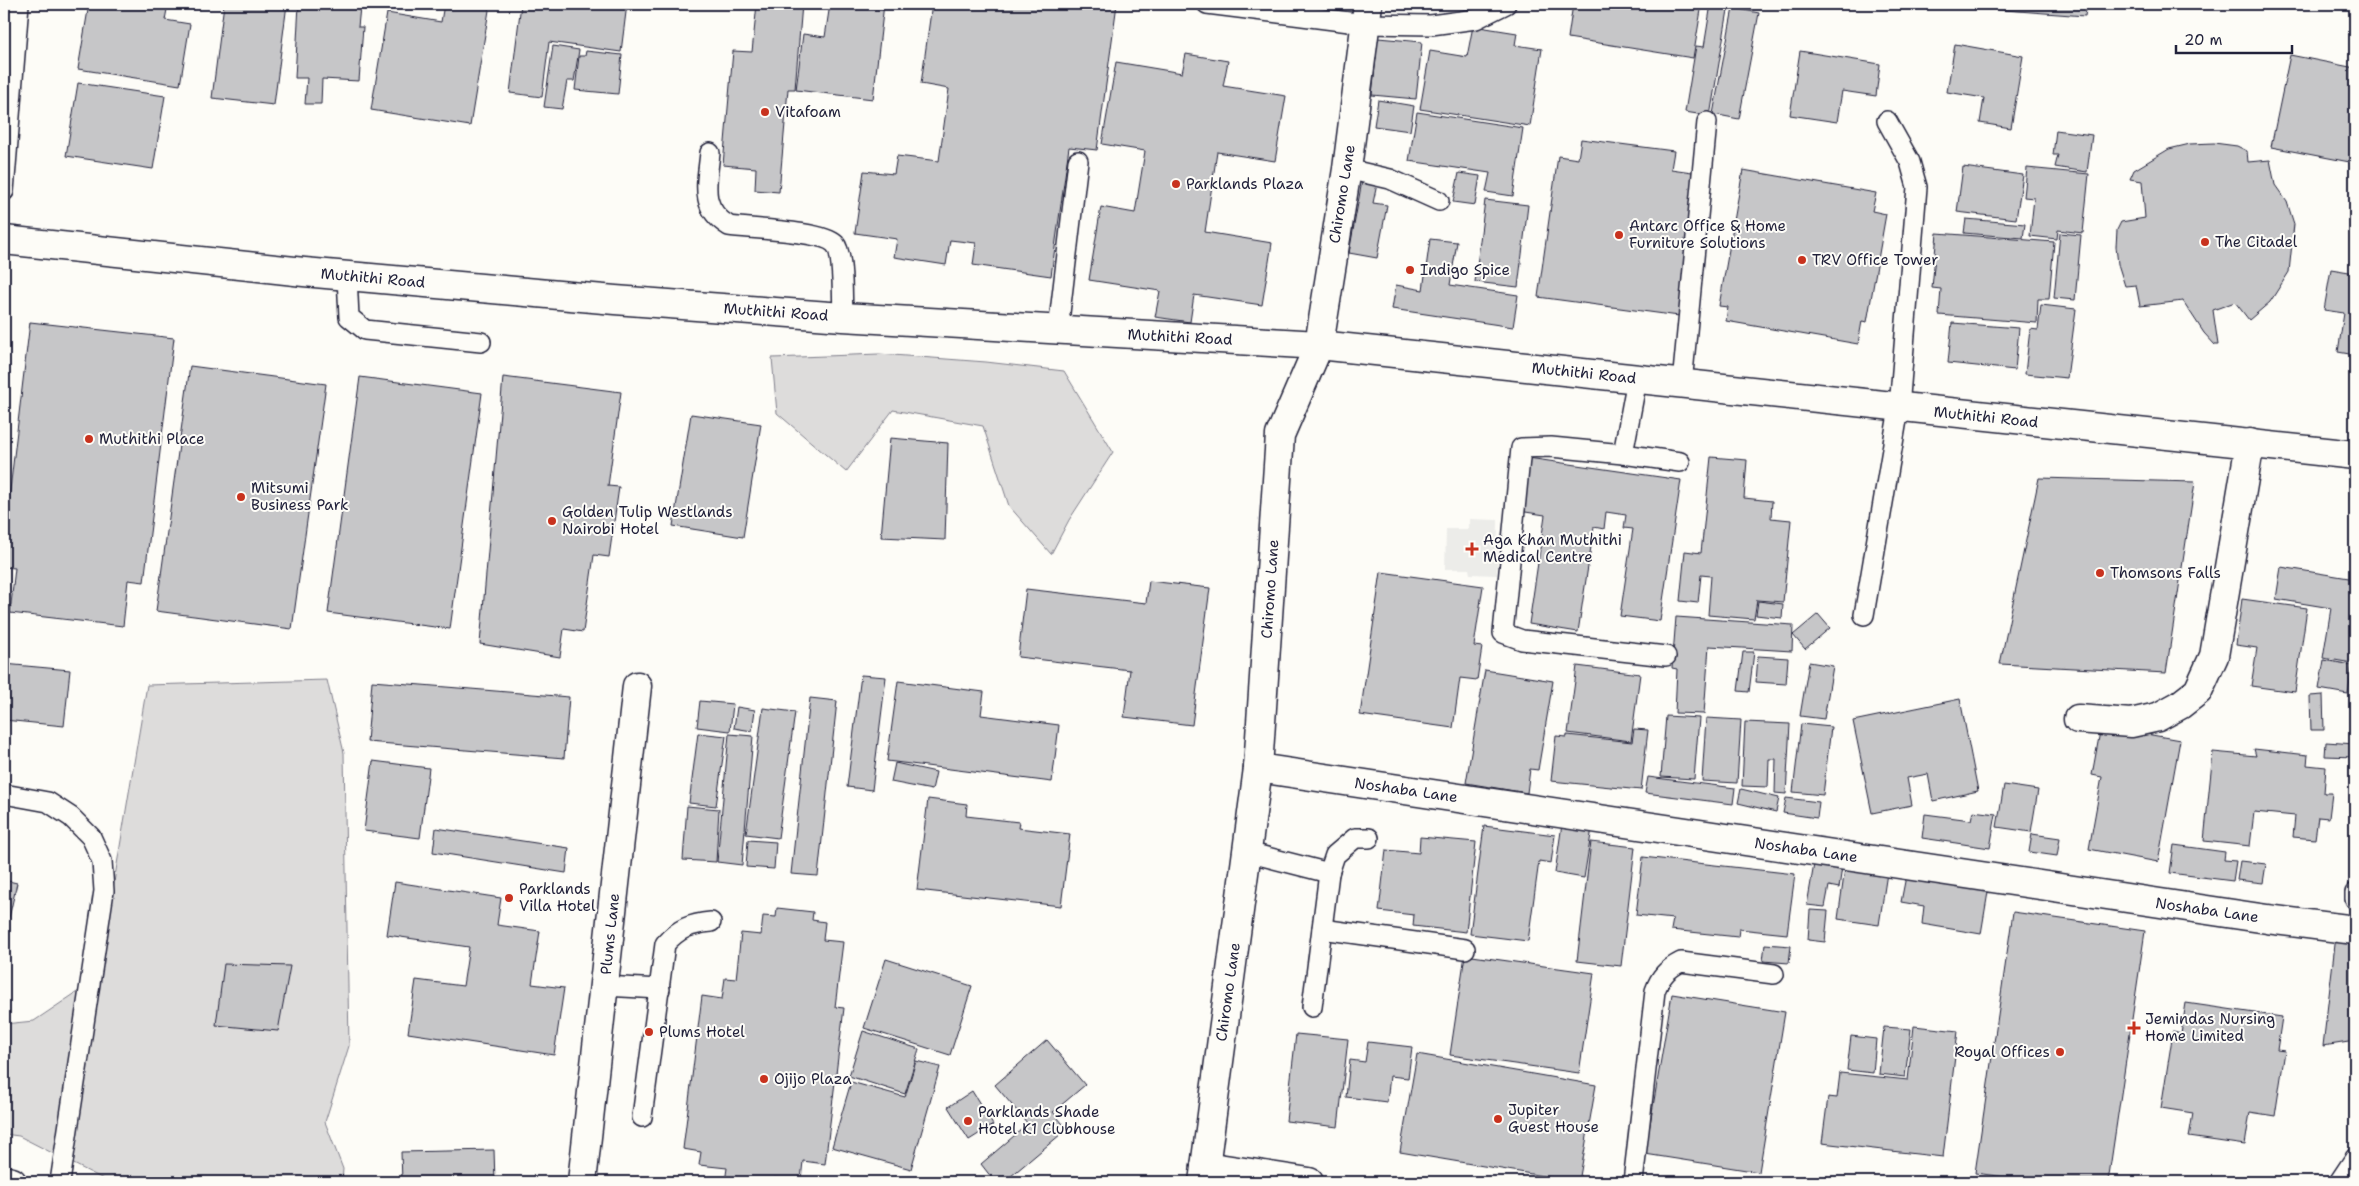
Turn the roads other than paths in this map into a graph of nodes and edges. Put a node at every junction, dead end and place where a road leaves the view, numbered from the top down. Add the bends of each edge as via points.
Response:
1 (19, 4) edge
2 (1207, 4) edge
3 (1506, 4) edge
4 (1366, 14) edge
5 (1887, 121) dead end
6 (1707, 122) dead end
7 (710, 153) dead end
8 (1078, 161) dead end
9 (1346, 169) junction
10 (4, 191) edge
11 (1439, 201) dead end
12 (4, 240) edge
13 (347, 276) junction
14 (843, 318) junction
15 (1058, 330) junction
16 (481, 342) dead end
17 (1319, 346) junction
18 (1636, 378) junction
19 (1682, 384) junction
20 (1899, 408) junction
21 (2250, 443) junction
22 (1623, 454) junction
23 (2355, 455) edge
24 (1680, 462) dead end
25 (1864, 615) dead end
26 (1666, 656) dead end
27 (638, 686) dead end
28 (2078, 719) dead end
29 (1258, 768) junction
30 (4, 794) edge
31 (1369, 838) dead end
32 (1247, 852) junction
33 (1329, 874) junction
34 (2355, 893) edge
35 (2355, 898) edge
36 (712, 922) dead end
37 (1322, 929) junction
38 (2355, 930) edge
39 (1465, 949) dead end
40 (1774, 974) dead end
41 (604, 986) junction
42 (660, 989) junction
43 (1312, 1007) dead end
44 (642, 1117) dead end
45 (2355, 1158) edge
46 (1204, 1174) edge
47 (4, 1180) edge
48 (12, 1182) edge
49 (60, 1182) edge
50 (582, 1182) edge
51 (1310, 1182) edge
52 (1632, 1182) edge
53 (2339, 1182) edge

1 - 10 lane
2 - 4 lane
3 - 4 lane via 1476,19 1430,26
4 - 9 street, Chiromo Lane
5 - 20 lane via 1910,162 1918,187
6 - 19 lane
7 - 14 lane via 706,187 709,206 718,220 729,226 822,236 836,245 840,256
8 - 15 lane
9 - 11 lane via 1390,179
9 - 17 street, Chiromo Lane
12 - 13 street, Muthithi Road
13 - 14 street, Muthithi Road
13 - 16 lane via 349,317 365,330
14 - 15 street, Muthithi Road
15 - 17 street, Muthithi Road
17 - 18 street, Muthithi Road
17 - 29 street, Chiromo Lane via 1280,436
18 - 19 street, Muthithi Road
18 - 22 lane
19 - 20 street, Muthithi Road
20 - 21 street, Muthithi Road
20 - 25 lane
21 - 23 street, Muthithi Road
21 - 28 street via 2214,656 2198,690 2158,717 2131,723
22 - 24 lane
22 - 26 lane via 1551,447 1520,448 1503,633 1522,640
27 - 41 street, Plums Lane
29 - 32 street, Chiromo Lane
29 - 38 street, Noshaba Lane
30 - 49 lane via 48,802 71,817 91,837 102,861 104,891
31 - 33 lane via 1355,838 1335,855
32 - 33 lane
32 - 46 street, Chiromo Lane
33 - 37 lane
34 - 35 lane
36 - 42 lane via 691,924 675,932 665,944
37 - 39 lane
37 - 43 lane
40 - 52 lane via 1680,962 1659,979
41 - 42 lane
41 - 50 street, Plums Lane
42 - 44 lane
45 - 53 lane
46 - 51 street
47 - 48 street

